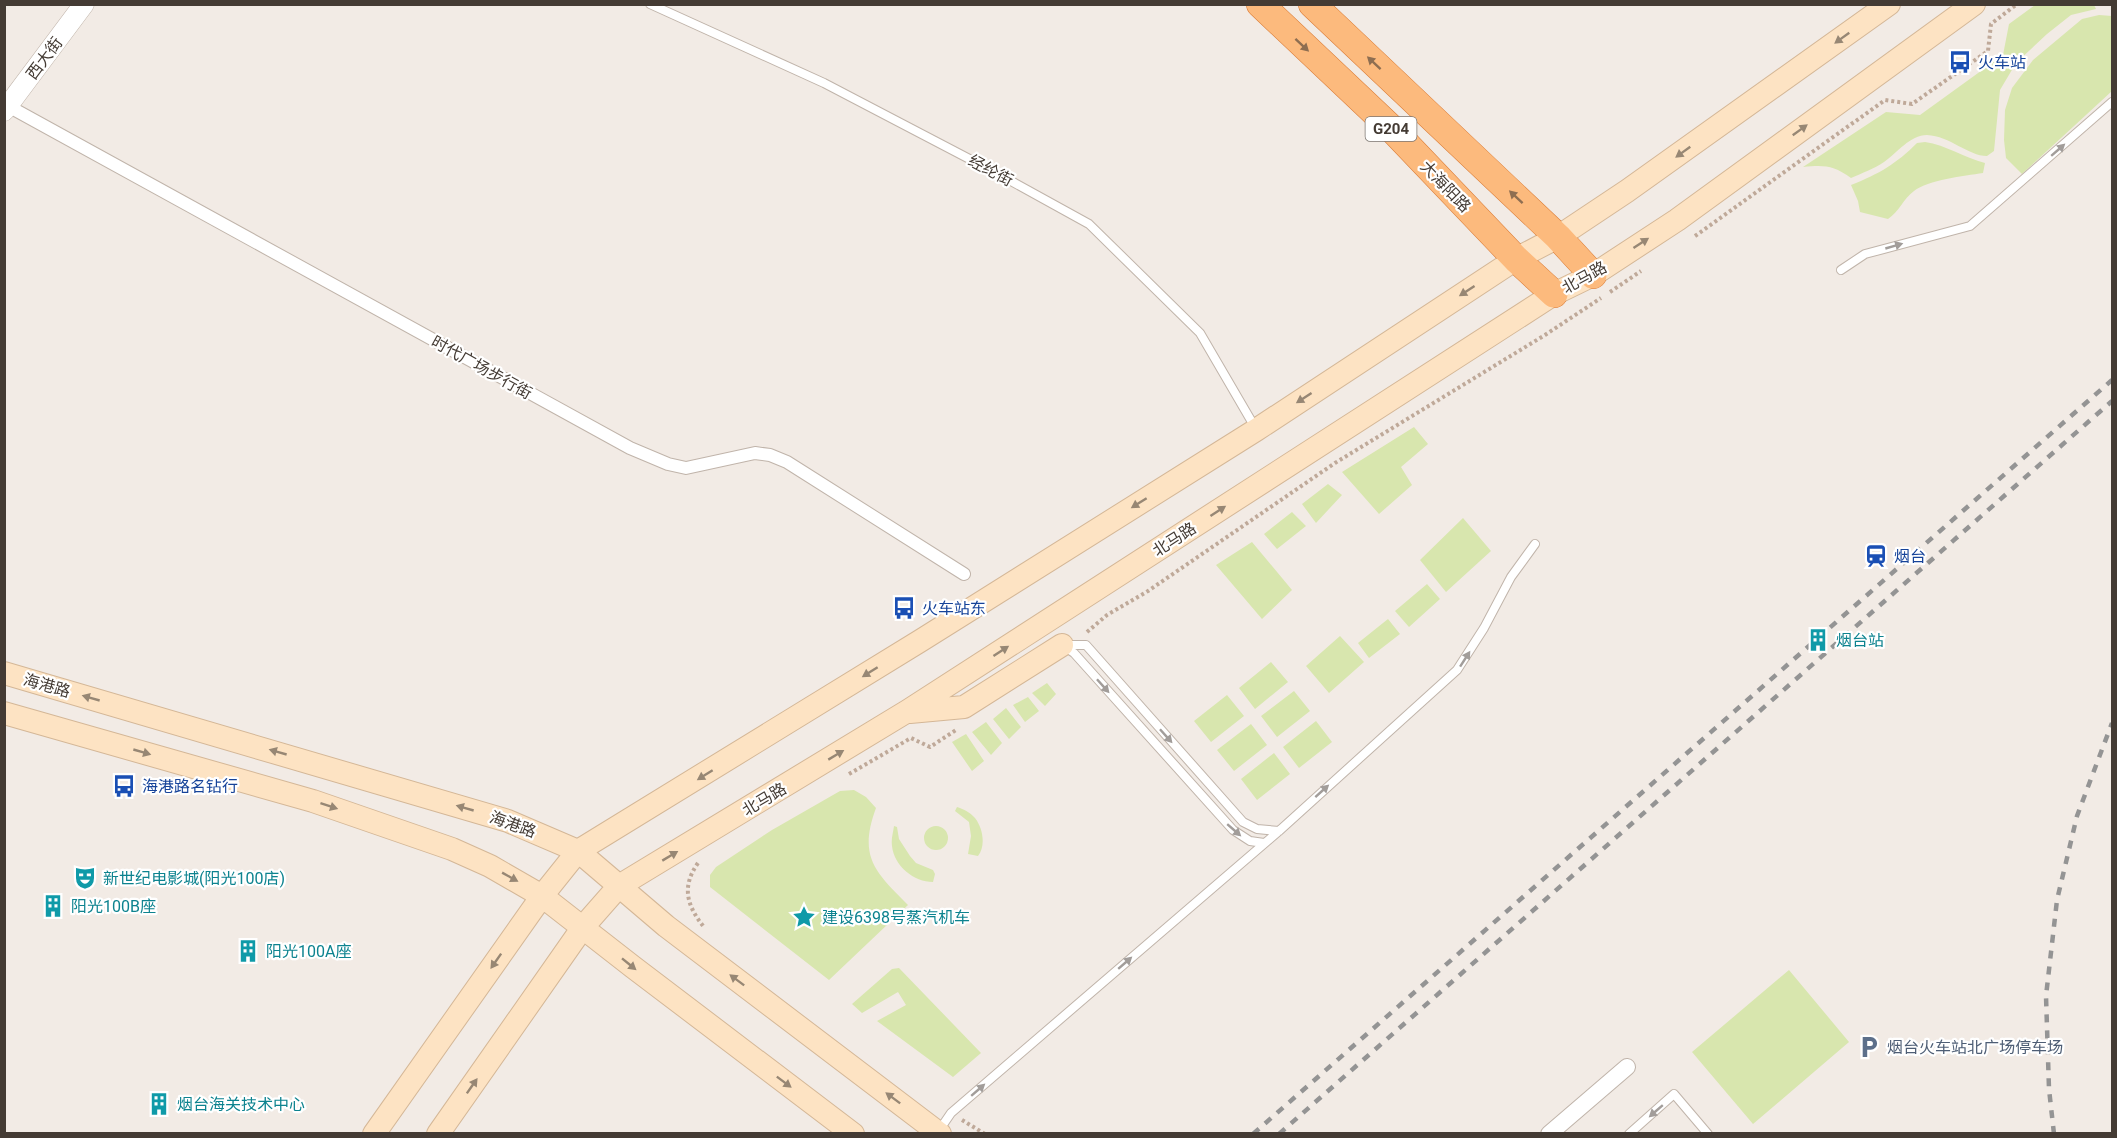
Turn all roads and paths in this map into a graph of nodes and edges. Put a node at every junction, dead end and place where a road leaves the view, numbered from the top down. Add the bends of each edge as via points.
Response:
1 (84, 4) edge
2 (650, 4) edge
3 (1260, 4) edge
4 (1312, 4) edge
5 (1889, 4) edge
6 (1974, 4) edge
7 (2018, 4) edge
8 (2112, 102) edge
9 (6, 108) edge
10 (1558, 237) junction
11 (1690, 238) dead end
12 (1516, 259) junction
13 (1841, 270) dead end
14 (1642, 271) dead end
15 (1593, 275) junction
16 (1554, 294) junction
17 (1256, 430) junction
18 (1535, 544) dead end
19 (964, 574) dead end
20 (1083, 636) dead end
21 (1062, 645) junction
22 (4, 673) edge
23 (906, 712) junction
24 (4, 713) edge
25 (959, 728) dead end
26 (849, 774) dead end
27 (1279, 831) junction
28 (1264, 843) junction
29 (578, 851) junction
30 (704, 856) dead end
31 (619, 886) junction
32 (542, 896) junction
33 (583, 927) junction
34 (705, 928) dead end
35 (1626, 1067) dead end
36 (951, 1113) junction
37 (939, 1133) edge
38 (374, 1134) edge
39 (438, 1134) edge
40 (853, 1134) edge
41 (985, 1134) edge
42 (1549, 1134) edge
43 (1629, 1134) edge
44 (1708, 1134) edge

1 - 9 street, 西大街
2 - 17 lane, 经纶街 via 824,83 1089,224 1200,333
3 -> 12 highway, 大海阳路 / G204 via 1390,127
10 -> 4 highway, G204
5 -> 10 main road
15 -> 6 main road, 北马路 via 1677,220
7 - 11 path via 1991,24 1988,51 1912,104 1885,100
13 -> 8 lane via 1865,254 1970,226
9 - 19 street, 时代广场步行街 via 630,448 686,468 756,453 770,455
10 - 12 main road
10 - 15 highway
12 - 16 highway, 大海阳路
12 -> 17 main road
14 - 20 path via 1335,463 1107,615
15 - 16 main road, 北马路
23 -> 16 main road, 北马路
17 -> 29 main road
27 -> 18 lane via 1457,670 1511,576
21 - 23 main road via 964,707
21 -> 27 lane via 1086,645 1243,822 1257,829
21 -> 28 lane via 1074,653 1233,830 1250,841
29 -> 22 main road, 海港路 via 508,821
31 -> 23 main road, 北马路
24 -> 32 main road via 346,812 452,849
25 - 26 path via 930,747 911,738
27 - 28 lane
36 -> 28 lane
29 - 31 main road, 海港路
29 - 32 main road
30 - 34 path via 692,874 688,899 692,912
31 - 33 main road, 北马路
37 -> 31 main road, 海港路
32 - 33 main road
32 -> 38 main road
39 -> 33 main road, 北马路
33 -> 40 main road
35 - 42 street
36 - 37 lane
36 - 41 path
44 -> 43 lane via 1674,1094

